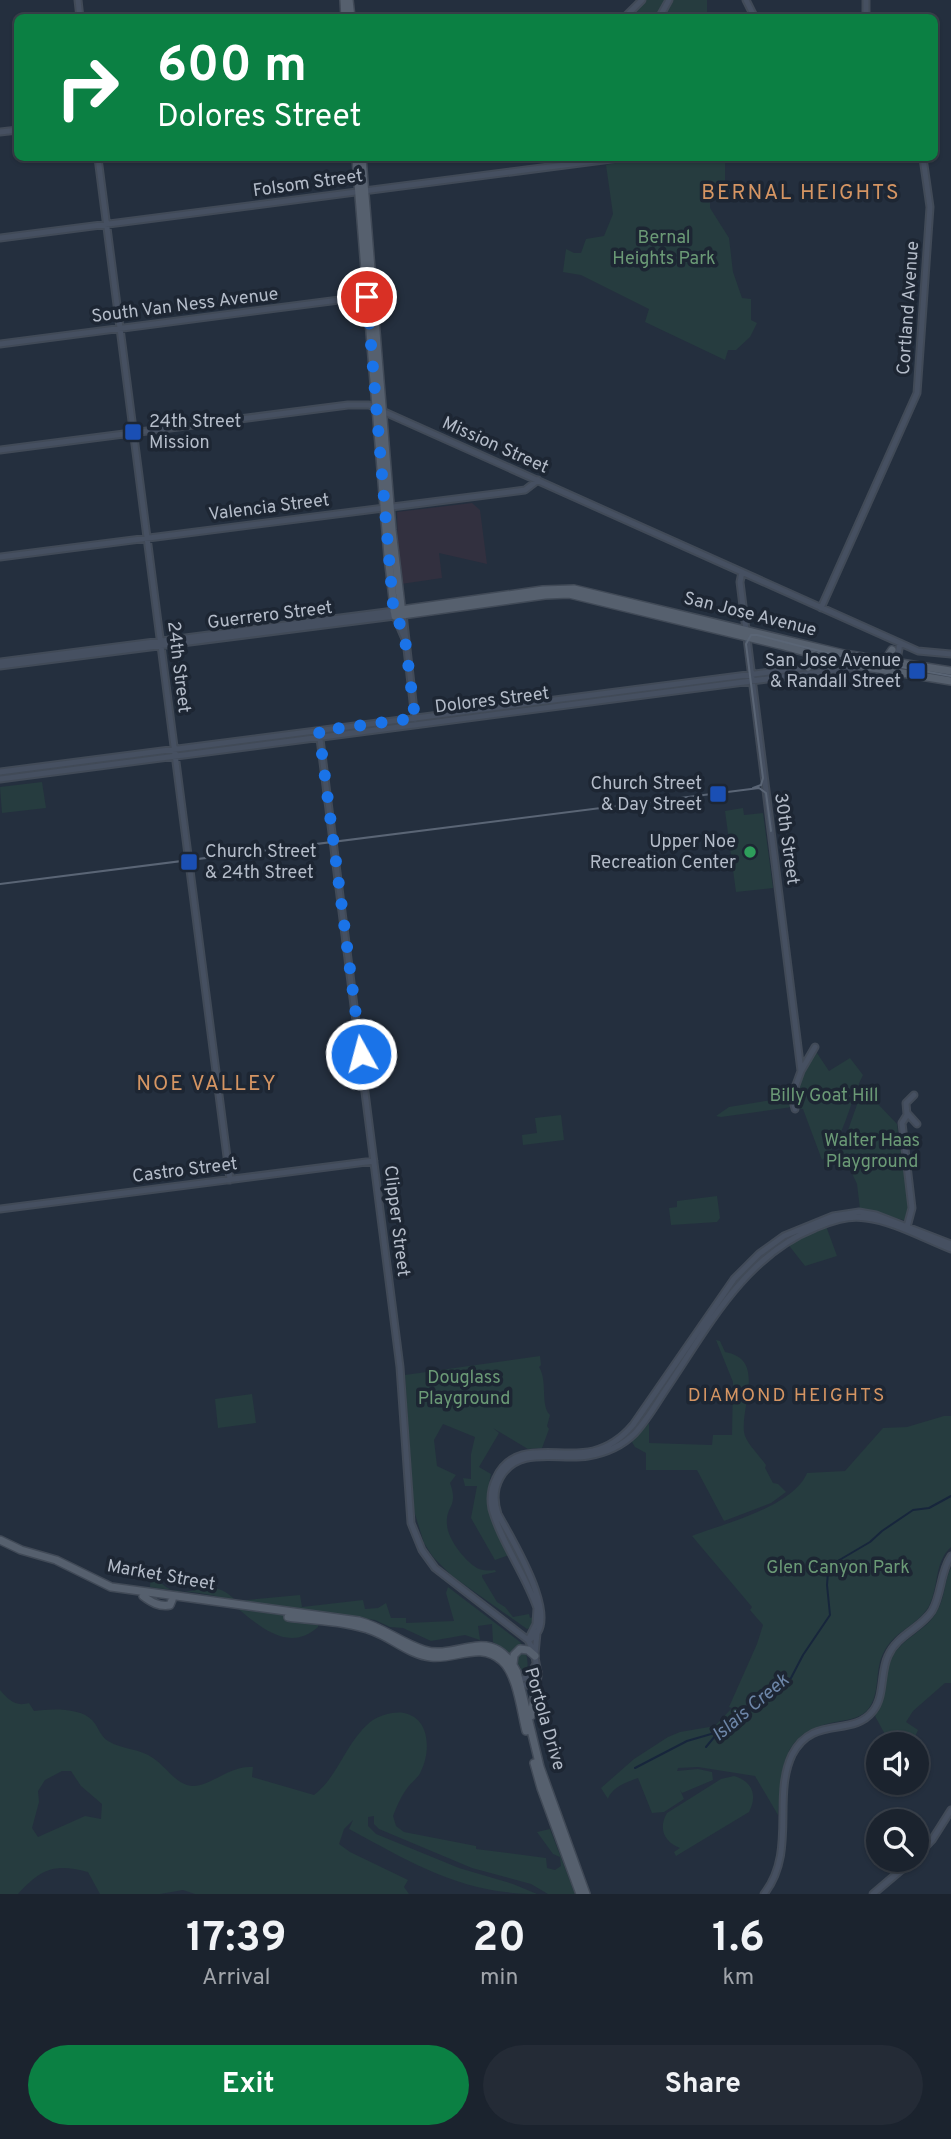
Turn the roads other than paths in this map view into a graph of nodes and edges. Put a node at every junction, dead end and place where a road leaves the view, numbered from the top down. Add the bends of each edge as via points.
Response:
1 (642, 0) edge
2 (628, 14) edge
3 (98, 161) edge
4 (357, 161) edge
5 (362, 161) edge
6 (596, 161) edge
7 (923, 161) edge
8 (362, 191) junction
9 (107, 225) junction
10 (0, 238) edge
11 (370, 296) junction
12 (120, 329) junction
13 (0, 344) edge
14 (379, 409) junction
15 (133, 433) junction
16 (0, 450) edge
17 (535, 484) junction
18 (387, 507) junction
19 (147, 538) junction
20 (0, 557) edge
21 (742, 572) junction
22 (544, 592) joint
23 (821, 608) junction
24 (398, 612) junction
25 (746, 633) junction
26 (897, 642) junction
27 (160, 644) junction
28 (892, 650) junction
29 (813, 654) junction
30 (951, 654) edge
31 (853, 656) junction
32 (835, 660) junction
33 (881, 660) junction
34 (895, 662) junction
35 (0, 664) edge
36 (808, 667) junction
37 (862, 667) junction
38 (951, 671) edge
39 (797, 672) junction
40 (896, 672) junction
41 (751, 675) junction
42 (951, 681) edge
43 (752, 682) junction
44 (415, 722) junction
45 (319, 734) junction
46 (175, 753) junction
47 (0, 772) edge
48 (0, 779) edge
49 (815, 1047) dead end
50 (801, 1071) junction
51 (914, 1095) dead end
52 (795, 1109) dead end
53 (907, 1113) junction
54 (917, 1124) dead end
55 (374, 1161) junction
56 (230, 1180) junction
57 (0, 1209) edge
58 (907, 1227) junction
59 (951, 1246) edge
60 (0, 1542) edge
61 (951, 1556) edge
62 (170, 1598) junction
63 (321, 1619) junction
64 (537, 1629) junction
65 (520, 1632) junction
66 (528, 1640) junction
67 (535, 1659) junction
68 (513, 1665) junction
69 (538, 1673) junction
70 (518, 1683) junction
71 (531, 1731) junction
72 (951, 1810) edge
73 (929, 1843) edge
74 (899, 1872) edge
75 (580, 1894) edge
76 (586, 1894) edge
77 (764, 1894) edge
78 (873, 1894) edge

1 - 2 main road
3 - 9 main road, 24th Street
4 - 8 main road
5 - 8 main road
6 - 8 main road, Folsom Street
7 - 23 main road, Cortland Avenue via 930,207 917,393
8 - 9 main road, Folsom Street
8 - 11 main road
9 - 10 main road, Folsom Street
9 - 12 main road, 24th Street
11 - 12 main road, South Van Ness Avenue
11 - 14 main road
12 - 13 main road, South Van Ness Avenue
12 - 15 main road, 24th Street
14 - 15 main road, Mission Street via 351,404
14 - 17 main road, Mission Street
14 - 18 main road
15 - 16 main road, Mission Street
15 - 19 main road, 24th Street
17 - 18 main road, Valencia Street via 525,490
17 - 21 main road, Mission Street
18 - 19 main road, Valencia Street
18 - 24 main road
19 - 20 main road, Valencia Street
19 - 27 main road, 24th Street
21 - 23 main road, Mission Street
21 - 25 main road, 30th Street
22 - 24 main road, Guerrero Street
22 - 25 main road, San Jose Avenue via 574,589
23 - 26 main road, Mission Street
24 - 27 main road, Guerrero Street
24 - 44 main road
25 - 29 main road, San Jose Avenue
25 - 31 main road, San Jose Avenue
25 - 41 main road, 30th Street
26 - 28 main road
26 - 30 main road, Mission Street via 929,653
26 - 34 main road
27 - 35 main road, Guerrero Street
27 - 46 main road, 24th Street
28 - 33 main road
28 - 34 main road
29 - 32 main road, San Jose Avenue
29 - 36 main road
31 - 32 main road
31 - 33 main road, San Jose Avenue
32 - 36 main road, Dolores Street
32 - 37 main road, San Jose Avenue
33 - 34 main road, San Jose Avenue
34 - 38 main road, San Jose Avenue
34 - 40 main road
36 - 39 main road, Dolores Street
37 - 39 main road, Dolores Street
37 - 40 main road, San Jose Avenue
39 - 41 main road, Dolores Street
39 - 43 main road, Dolores Street
40 - 42 main road, San Jose Avenue
41 - 43 main road, 30th Street
41 - 44 main road, Dolores Street
43 - 44 main road, Dolores Street
43 - 50 main road, 30th Street
44 - 45 main road, Dolores Street
45 - 46 main road, Dolores Street
45 - 55 main road, Clipper Street
46 - 47 main road, Dolores Street
46 - 48 main road, Dolores Street
46 - 56 main road, 24th Street
49 - 50 main road
50 - 52 main road, 30th Street via 792,1096
51 - 53 main road via 906,1103
53 - 54 main road
53 - 58 main road via 902,1123 912,1208
55 - 56 main road, Castro Street
55 - 65 main road, Clipper Street via 400,1366 413,1530 440,1573
56 - 57 main road, Castro Street
58 - 59 main road
58 - 64 main road via 869,1214 848,1213 778,1240 734,1279 621,1437 589,1452 525,1453 504,1466 493,1485 492,1506 536,1604
59 - 64 main road via 864,1217 839,1219 799,1234 747,1276 626,1440 594,1455 530,1457 510,1466 499,1481 496,1505 539,1598 542,1616
60 - 62 main road, Market Street via 56,1560 106,1585
60 - 62 main road, Market Street via 105,1590 143,1596 164,1606 170,1605
61 - 77 main road via 931,1612 889,1652 880,1697 872,1712 856,1723 815,1732 794,1753 787,1774 779,1863
62 - 63 main road, Market Street
62 - 63 main road, Market Street
63 - 68 main road, Portola Drive via 372,1625 428,1651 488,1647
63 - 70 main road, Portola Drive via 370,1630 427,1657 486,1652 498,1657
64 - 65 main road
64 - 66 main road
64 - 67 main road
65 - 66 main road, Clipper Street
66 - 67 main road, Clipper Street
67 - 68 main road via 528,1650 520,1649
67 - 69 main road, Clipper Street
67 - 70 main road via 529,1676
68 - 70 main road, Portola Drive
69 - 70 main road via 531,1684
69 - 71 main road
70 - 71 main road, Portola Drive
70 - 75 main road, Portola Drive via 538,1780
71 - 76 main road, Portola Drive
72 - 73 main road
74 - 78 main road

